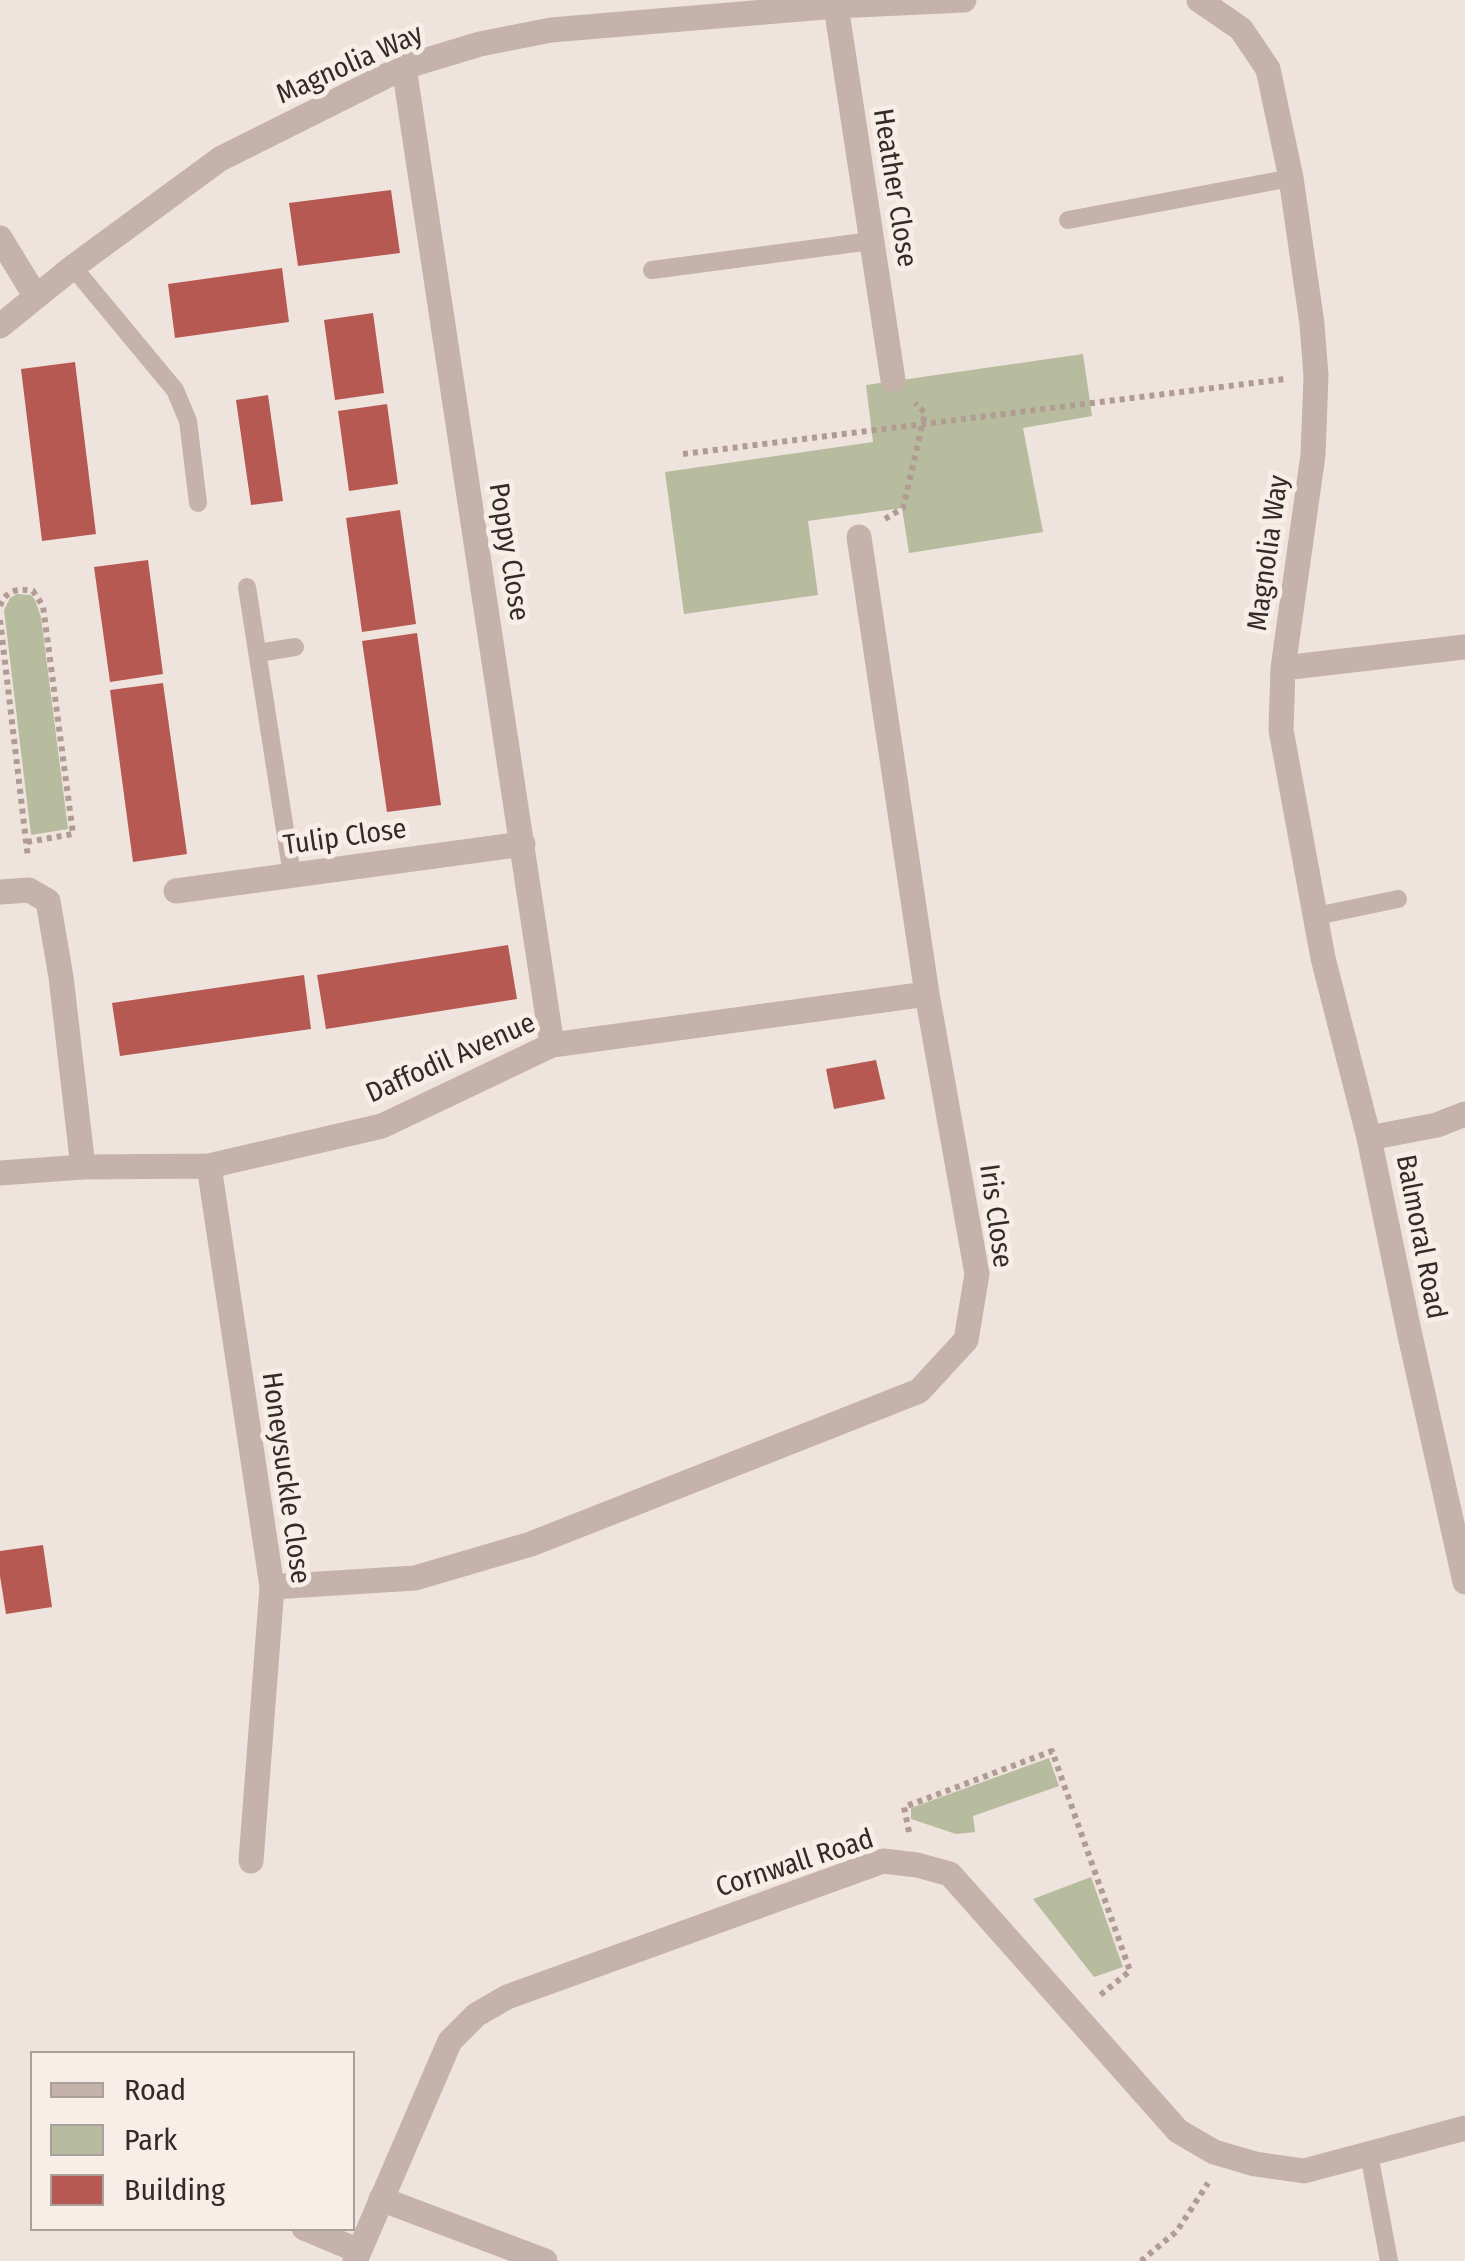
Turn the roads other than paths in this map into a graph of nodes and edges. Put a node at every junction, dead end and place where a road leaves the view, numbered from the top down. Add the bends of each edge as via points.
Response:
1 (964, 0) edge
2 (1199, 0) edge
3 (836, 6) junction
4 (404, 67) junction
5 (1291, 178) junction
6 (1068, 220) dead end
7 (0, 238) edge
8 (872, 240) junction
9 (73, 267) junction
10 (652, 270) dead end
11 (36, 297) junction
12 (0, 326) edge
13 (893, 380) road end
14 (198, 503) dead end
15 (859, 537) road end
16 (247, 587) dead end
17 (295, 647) dead end
18 (1465, 648) edge
19 (258, 653) junction
20 (1283, 668) junction
21 (523, 844) junction
22 (292, 875) junction
23 (176, 891) dead end
24 (0, 892) edge
25 (1398, 899) dead end
26 (1316, 916) junction
27 (927, 994) junction
28 (552, 1045) junction
29 (1465, 1114) edge
30 (1370, 1138) junction
31 (209, 1166) junction
32 (83, 1167) junction
33 (0, 1174) edge
34 (1465, 1582) edge
35 (272, 1587) junction
36 (251, 1861) dead end
37 (1465, 2128) edge
38 (1370, 2154) junction
39 (381, 2199) junction
40 (310, 2231) edge
41 (357, 2256) edge
42 (545, 2261) edge
43 (1388, 2261) edge

1 - 3 street, Magnolia Way
2 - 5 street, Magnolia Way via 1241,28 1268,68
3 - 4 street, Magnolia Way via 550,30
3 - 8 street, Heather Close
4 - 9 street, Magnolia Way via 220,159
4 - 21 street, Poppy Close
5 - 6 lane
5 - 20 street, Magnolia Way via 1316,376 1313,455
7 - 11 street
8 - 10 lane
8 - 13 street, Heather Close
9 - 11 street, Magnolia Way
9 - 14 lane via 175,390 188,421
11 - 12 street, Magnolia Way
15 - 27 street, Iris Close
16 - 19 lane
17 - 19 lane
18 - 20 street
19 - 22 lane
20 - 26 street, Magnolia Way via 1280,730
21 - 22 street, Tulip Close
21 - 28 street, Poppy Close
22 - 23 street, Tulip Close
24 - 32 street via 30,890 48,901
25 - 26 lane
26 - 30 street, Magnolia Way
27 - 28 street, Daffodil Avenue
27 - 35 street, Iris Close via 977,1274 966,1340 918,1391 531,1544 415,1578
28 - 31 street, Daffodil Avenue via 382,1126
29 - 30 street
30 - 34 street, Balmoral Road
31 - 32 street, Daffodil Avenue
31 - 35 street, Honeysuckle Close
32 - 33 street, Daffodil Avenue
35 - 36 street, Honeysuckle Close
37 - 38 street, Cornwall Road
38 - 39 street, Cornwall Road via 1304,2172 1221,2154 1178,2131 950,1874 883,1861 507,1997 476,2015 450,2042
38 - 43 lane
39 - 41 street, Cornwall Road
39 - 42 street
40 - 41 street, Cornwall Road

